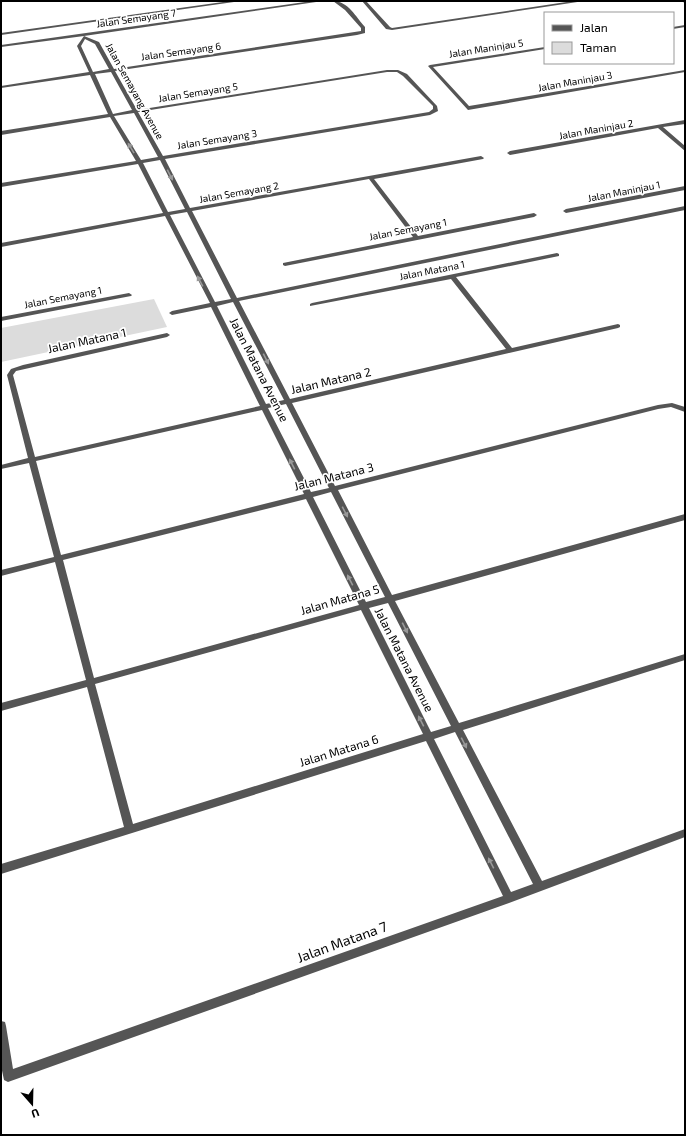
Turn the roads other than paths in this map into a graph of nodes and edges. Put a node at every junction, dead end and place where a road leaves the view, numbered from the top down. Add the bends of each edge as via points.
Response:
1 (239, 1) edge
2 (321, 1) edge
3 (335, 1) edge
4 (364, 1) edge
5 (582, 1) edge
6 (78, 23) junction
7 (685, 26) edge
8 (674, 28) edge
9 (1, 34) edge
10 (83, 36) junction
11 (1, 46) edge
12 (544, 48) edge
13 (112, 70) junction
14 (398, 71) joint
15 (685, 71) edge
16 (91, 73) junction
17 (1, 87) edge
18 (468, 108) joint
19 (135, 111) junction
20 (111, 115) junction
21 (685, 122) edge
22 (659, 127) junction
23 (1, 133) edge
24 (685, 149) edge
25 (510, 154) dead end
26 (161, 157) junction
27 (481, 158) dead end
28 (139, 161) junction
29 (371, 178) junction
30 (1, 185) edge
31 (685, 188) edge
32 (685, 208) edge
33 (188, 210) junction
34 (566, 212) dead end
35 (166, 214) junction
36 (534, 215) dead end
37 (417, 238) junction
38 (1, 245) edge
39 (557, 255) dead end
40 (285, 264) dead end
41 (452, 276) junction
42 (128, 295) dead end
43 (236, 300) junction
44 (213, 304) junction
45 (312, 305) dead end
46 (172, 313) dead end
47 (1, 319) edge
48 (618, 326) dead end
49 (167, 335) dead end
50 (511, 351) junction
51 (288, 402) junction
52 (264, 407) junction
53 (685, 410) edge
54 (32, 460) junction
55 (1, 468) edge
56 (333, 489) junction
57 (308, 496) junction
58 (685, 517) edge
59 (58, 559) junction
60 (1, 573) edge
61 (390, 598) junction
62 (363, 606) junction
63 (685, 657) edge
64 (90, 682) junction
65 (1, 707) edge
66 (456, 727) junction
67 (428, 736) junction
68 (129, 829) junction
69 (685, 833) edge
70 (1, 870) edge
71 (539, 886) junction
72 (509, 898) junction
73 (1, 1026) edge

1 - 6 street
2 - 10 street, Jalan Semayang 7
3 - 13 street, Jalan Semayang 6 via 339,2 363,28 363,32
4 - 5 street via 388,28 392,29
6 - 9 street
6 - 10 street
7 - 8 street
10 - 11 street, Jalan Semayang 7
10 - 13 street, Jalan Semayang Avenue via 97,43
10 - 16 street via 79,46
12 - 18 street, Jalan Maninjau 5 via 430,66
13 - 16 street, Jalan Semayang 6
13 - 19 street, Jalan Semayang Avenue
14 - 19 street, Jalan Semayang 5
14 - 26 street, Jalan Semayang 3 via 430,100 436,110
15 - 18 street, Jalan Maninjau 3
16 - 17 street, Jalan Semayang 6
16 - 20 street
19 - 20 street, Jalan Semayang 5
19 - 26 street, Jalan Semayang Avenue
20 - 23 street, Jalan Semayang 5
28 -> 20 street
21 - 22 street, Jalan Maninjau 2
22 - 24 street
22 - 25 street, Jalan Maninjau 2
26 - 28 street, Jalan Semayang 3
26 -> 33 street, Jalan Semayang Avenue
27 - 29 street, Jalan Semayang 2
28 - 30 street, Jalan Semayang 3
28 - 35 street
29 - 33 street, Jalan Semayang 2
29 - 37 street
31 - 34 street, Jalan Maninjau 1
32 - 43 street
33 - 35 street, Jalan Semayang 2
33 - 43 street, Jalan Semayang Avenue
35 - 38 street, Jalan Semayang 2
44 -> 35 street
36 - 37 street, Jalan Semayang 1
37 - 40 street, Jalan Semayang 1
39 - 41 street, Jalan Matana 1
41 - 45 street, Jalan Matana 1
41 - 50 street
42 - 47 street, Jalan Semayang 1
43 - 44 street
43 -> 51 street, Jalan Matana Avenue
44 - 46 street
44 - 52 street, Jalan Matana Avenue
48 - 50 street, Jalan Matana 2
49 - 54 street, Jalan Matana 1 via 12,370 10,375
50 - 51 street, Jalan Matana 2
51 - 52 street, Jalan Matana 2
51 - 56 street, Jalan Matana Avenue
52 - 54 street, Jalan Matana 2
57 -> 52 street, Jalan Matana Avenue
53 - 56 street, Jalan Matana 3 via 672,405 658,407
54 - 55 street, Jalan Matana 2
54 - 59 street
56 - 57 street, Jalan Matana 3
56 -> 61 street, Jalan Matana Avenue
57 - 59 street, Jalan Matana 3
62 -> 57 street, Jalan Matana Avenue
58 - 61 street, Jalan Matana 5
59 - 60 street, Jalan Matana 3
59 - 64 street
61 - 62 street, Jalan Matana 5
61 -> 66 street, Jalan Matana Avenue
62 - 64 street, Jalan Matana 5
67 -> 62 street, Jalan Matana Avenue
63 - 66 street, Jalan Matana 6
64 - 65 street, Jalan Matana 5
64 - 68 street
66 - 67 street, Jalan Matana 6
66 -> 71 street, Jalan Matana Avenue
67 - 68 street, Jalan Matana 6
72 -> 67 street, Jalan Matana Avenue
68 - 70 street, Jalan Matana 6
69 - 71 street, Jalan Matana 7
71 - 72 street, Jalan Matana 7
72 - 73 street, Jalan Matana 7 via 8,1076

